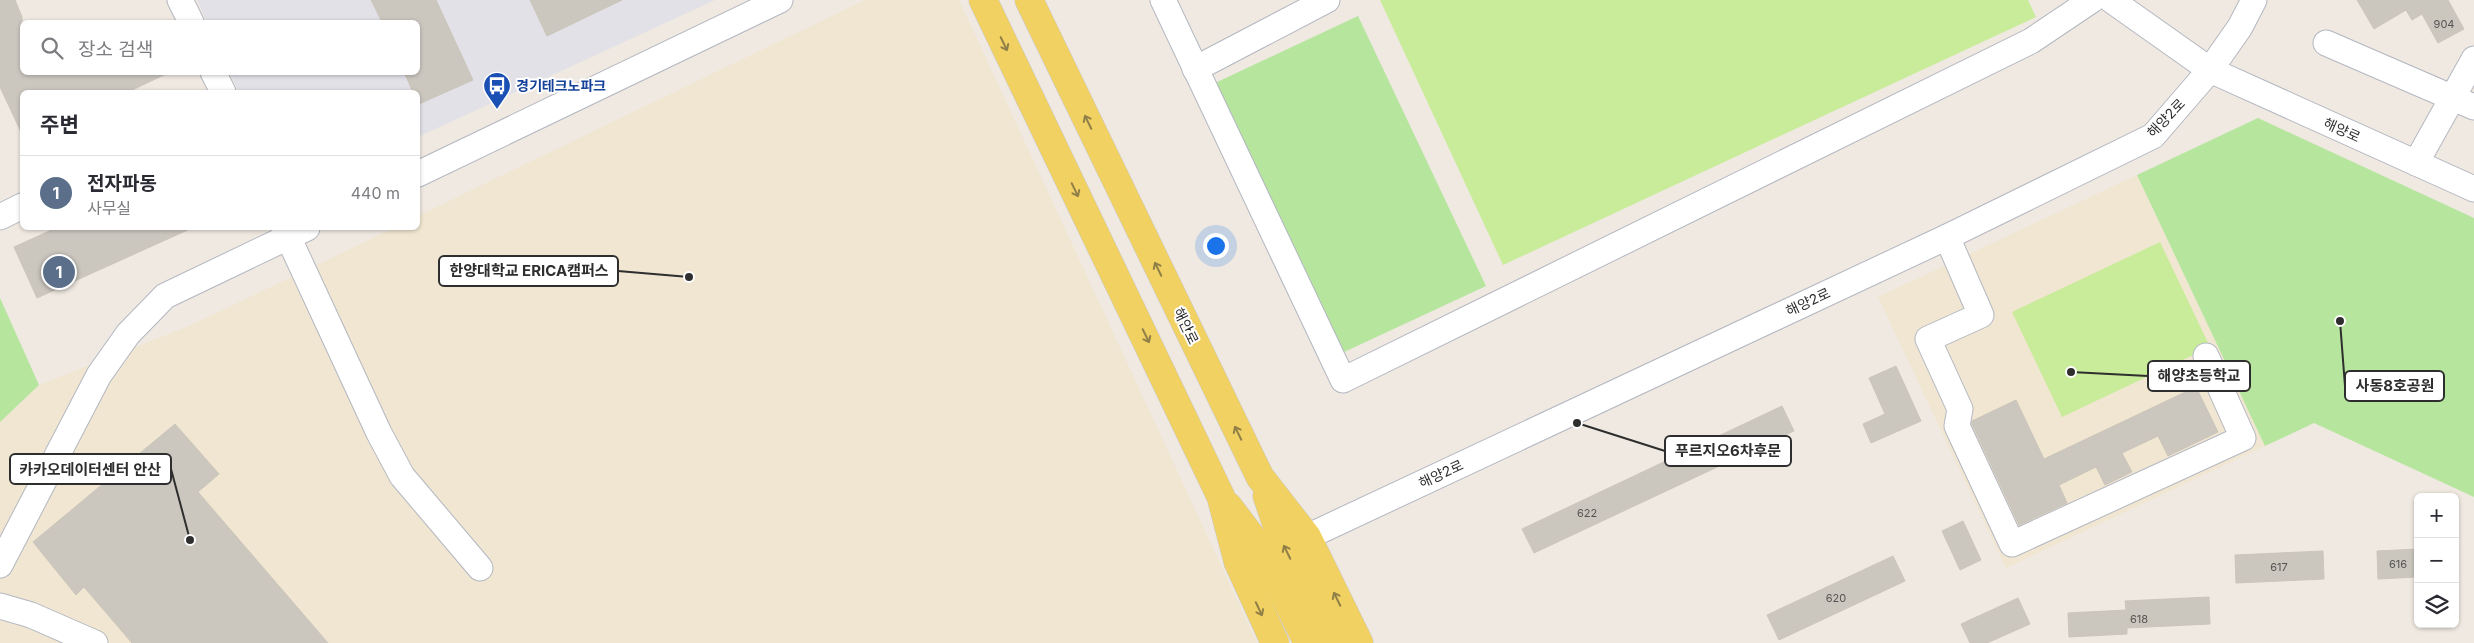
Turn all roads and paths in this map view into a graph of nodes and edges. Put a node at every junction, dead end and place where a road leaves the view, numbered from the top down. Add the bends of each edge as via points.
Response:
1 (180, 0) edge
2 (780, 0) edge
3 (983, 0) edge
4 (1029, 0) edge
5 (1163, 0) edge
6 (1327, 0) edge
7 (2092, 0) edge
8 (2111, 0) edge
9 (2254, 0) edge
10 (190, 20) edge
11 (2326, 42) dead end
12 (2474, 59) edge
13 (1195, 69) junction
14 (2210, 70) junction
15 (215, 75) edge
16 (221, 90) edge
17 (2463, 102) edge
18 (2416, 163) junction
19 (420, 173) edge
20 (2474, 190) edge
21 (20, 207) edge
22 (0, 216) edge
23 (293, 230) edge
24 (1947, 237) junction
25 (2206, 356) dead end
26 (1260, 477) junction
27 (1221, 497) junction
28 (1307, 536) junction
29 (0, 565) edge
30 (480, 568) dead end
31 (0, 606) edge
32 (95, 643) edge
33 (1275, 643) edge
34 (1308, 643) edge
35 (1332, 643) edge
36 (1359, 643) edge

1 - 10 street
2 - 19 street
3 -> 27 main road
26 -> 4 main road, 해안로
5 - 13 street
6 - 13 street
7 - 13 street via 2032,41 1343,380
8 - 14 street, 해양로
9 - 14 street, 해양2로 via 2240,27
11 - 17 street
12 - 17 street
14 - 18 street, 해양로
14 - 24 street, 해양2로 via 2153,136
15 - 16 street
17 - 18 street
18 - 20 street, 해양로
21 - 22 street
23 - 29 street via 165,296 128,334 99,375
23 - 30 street via 379,433 402,476
24 - 25 street via 1981,315 1928,339 1960,408 1957,426 2012,544 2243,438
24 - 28 street, 해양2로
26 - 28 main road, 해안로
35 -> 26 main road via 1284,546
27 -> 33 main road via 1238,562
27 - 34 main road via 1260,548
36 -> 28 main road, 해안로
31 - 32 street via 31,615

